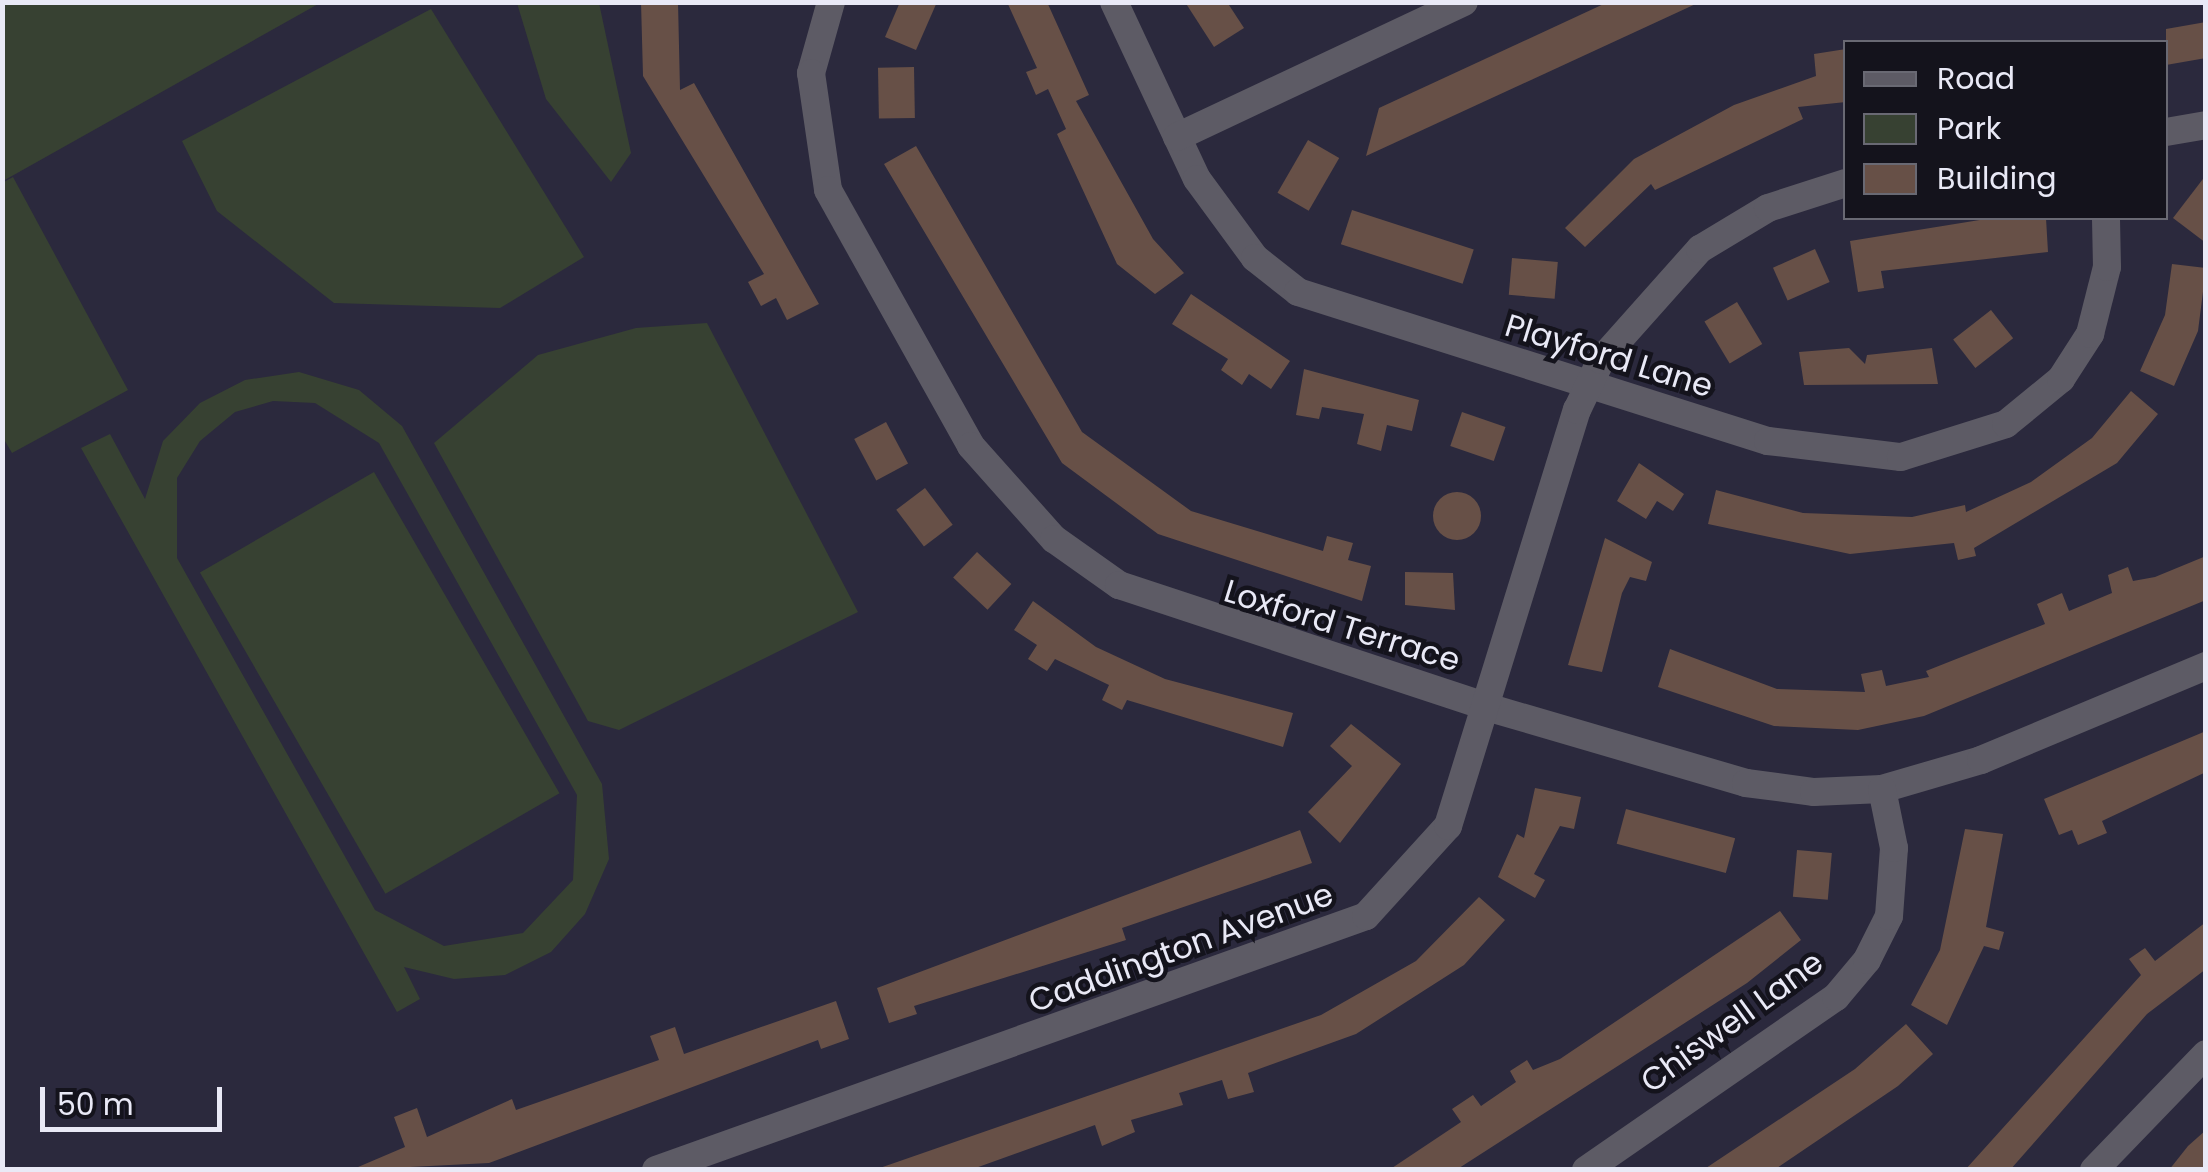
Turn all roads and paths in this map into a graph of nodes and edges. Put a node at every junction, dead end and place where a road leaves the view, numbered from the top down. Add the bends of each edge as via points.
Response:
1 (831, 2) edge
2 (1114, 2) edge
3 (1464, 2) edge
4 (2206, 126) edge
5 (2168, 132) edge
6 (1177, 137) junction
7 (1843, 184) edge
8 (2106, 220) edge
9 (1589, 387) junction
10 (2206, 666) edge
11 (1490, 708) junction
12 (1882, 789) junction
13 (2206, 1054) edge
14 (656, 1170) edge
15 (1586, 1170) edge
16 (2094, 1170) edge

1 - 11 street, Loxford Terrace via 812,73 828,190 971,446 1008,494 1119,585
2 - 6 street, Playford Lane
3 - 6 street
4 - 5 street
6 - 9 street, Playford Lane via 1233,233 1298,292
7 - 9 street, Caddington Avenue via 1768,208 1700,248 1656,287
8 - 9 street, Playford Lane via 2107,267 2090,334 2061,379 2006,424 1957,444 1902,457 1836,455
9 - 11 street, Caddington Avenue
10 - 12 street, Loxford Terrace via 1982,760
11 - 12 street, Loxford Terrace via 1746,783
11 - 14 street, Caddington Avenue via 1448,826 1366,916
12 - 15 street, Chiswell Lane via 1894,848 1889,916 1868,960 1836,997
13 - 16 street

